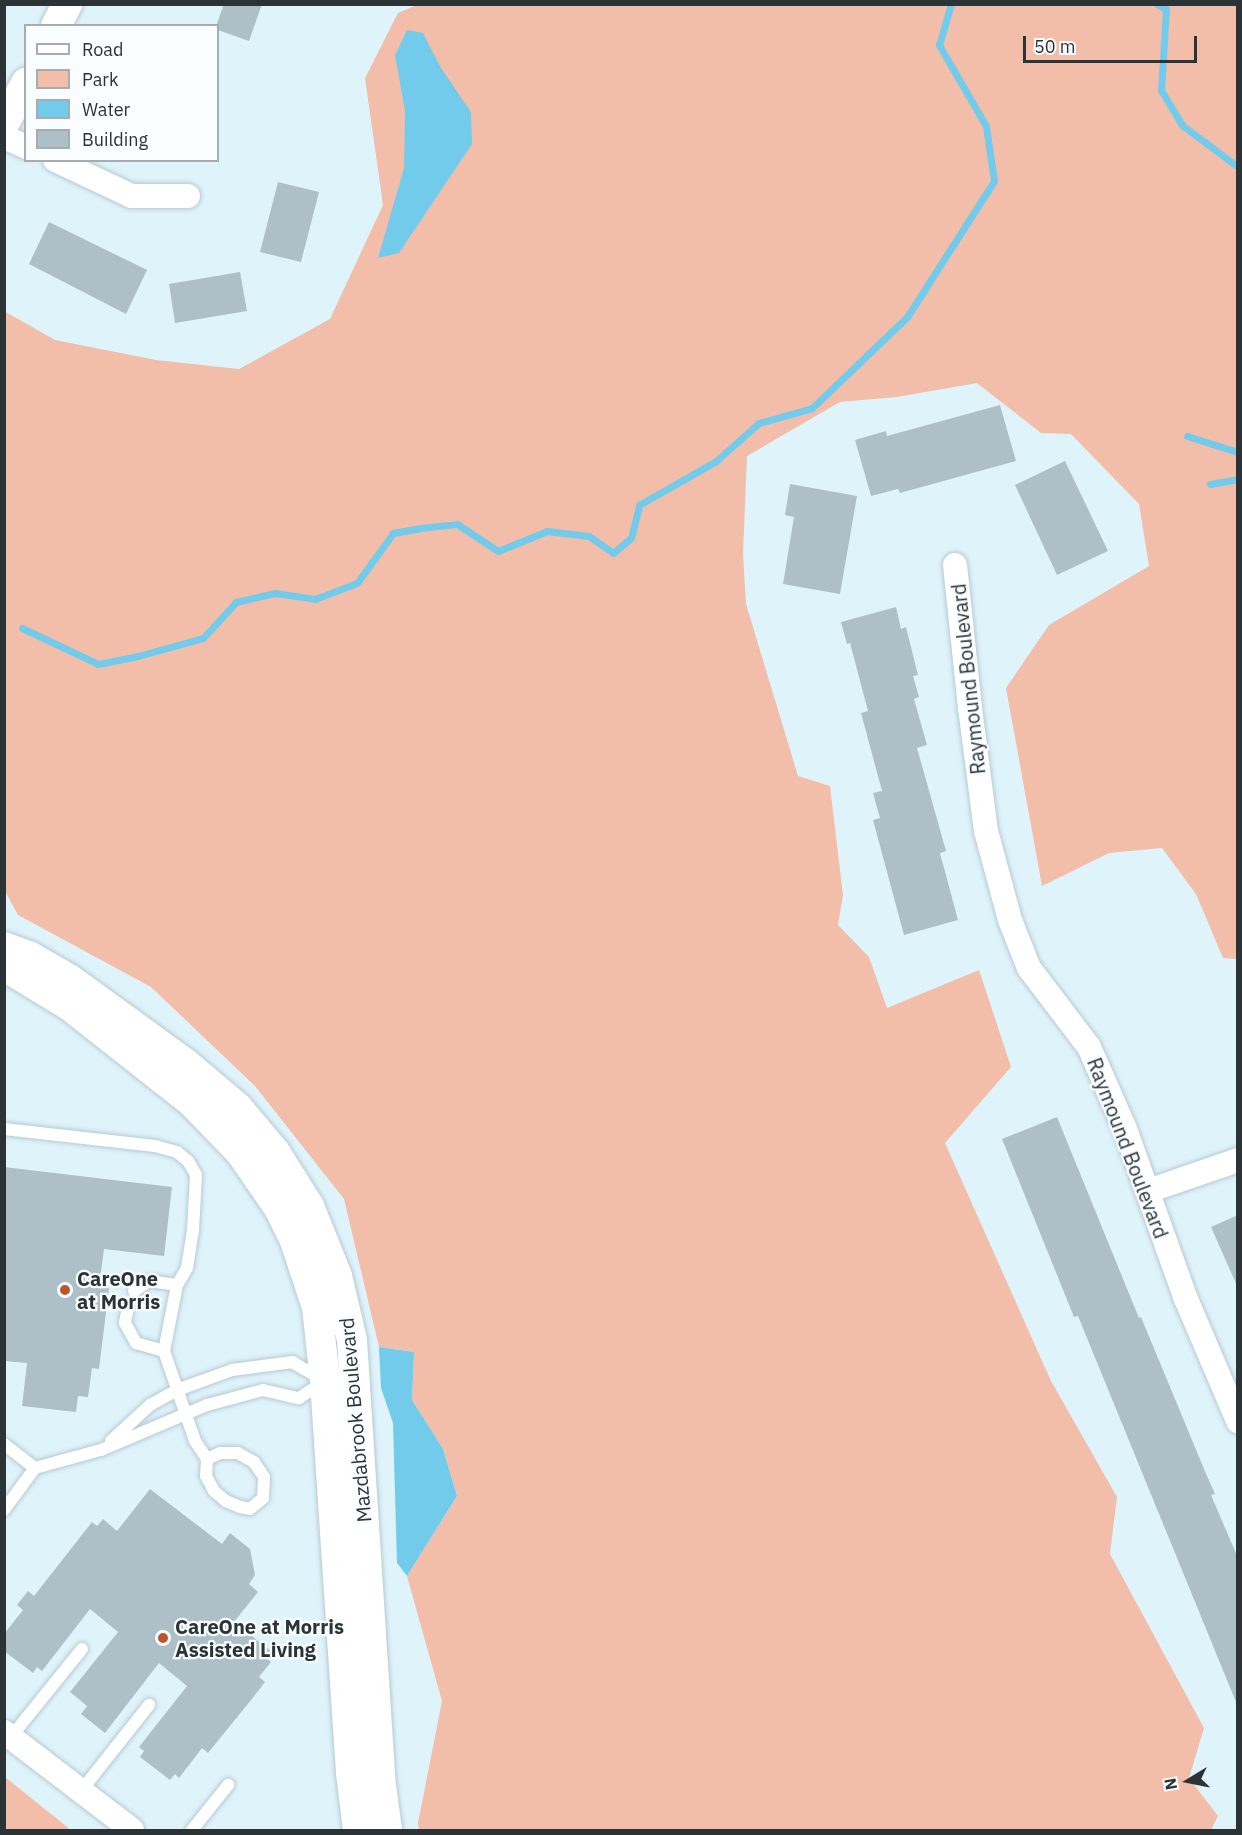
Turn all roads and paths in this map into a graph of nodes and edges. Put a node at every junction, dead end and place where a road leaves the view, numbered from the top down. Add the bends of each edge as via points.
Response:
1 (67, 4) edge
2 (57, 24) edge
3 (24, 87) edge
4 (4, 124) edge
5 (4, 137) edge
6 (24, 146) edge
7 (59, 162) edge
8 (188, 196) dead end
9 (956, 566) dead end
10 (4, 947) edge
11 (4, 966) edge
12 (4, 1129) edge
13 (1238, 1160) edge
14 (1148, 1191) junction
15 (177, 1285) junction
16 (134, 1291) dead end
17 (128, 1307) dead end
18 (164, 1351) junction
19 (340, 1379) junction
20 (177, 1390) junction
21 (186, 1414) junction
22 (1238, 1421) edge
23 (4, 1444) edge
24 (101, 1450) junction
25 (207, 1460) junction
26 (35, 1468) junction
27 (4, 1510) edge
28 (81, 1649) dead end
29 (149, 1704) dead end
30 (8, 1734) edge
31 (228, 1785) dead end
32 (81, 1791) junction
33 (132, 1830) edge
34 (192, 1830) edge
35 (358, 1830) edge
36 (387, 1830) edge

1 - 2 street
3 - 4 street
5 - 6 street
7 - 8 street via 132,196
9 - 14 street, Raymound Boulevard via 986,831 1006,909 1029,968 1089,1047
10 - 19 street, Mazdabrook Boulevard via 29,956 69,980 186,1064 237,1107 275,1152 309,1206 337,1276 352,1340
11 - 19 street, Mazdabrook Boulevard via 70,1006 176,1088 241,1153 279,1209 308,1274
12 - 15 lane via 155,1146 183,1156 196,1175 187,1268
13 - 14 street
14 - 22 street, Raymound Boulevard via 1186,1299
15 - 16 lane via 149,1281
15 - 18 lane
17 - 18 lane via 125,1323 136,1343
18 - 20 lane
19 - 20 lane via 292,1362 232,1370
19 - 21 lane via 299,1398 263,1390
19 - 35 street, Mazdabrook Boulevard via 351,1773
19 - 36 street, Mazdabrook Boulevard
20 - 21 lane
20 - 24 lane via 150,1405
21 - 24 lane
21 - 25 lane via 195,1441
23 - 26 lane
24 - 26 lane
25 - 25 lane via 206,1476 214,1491 226,1501 250,1509 263,1498 264,1477 254,1462 238,1453 220,1453
26 - 27 lane
28 - 30 lane
29 - 32 lane
30 - 32 street
31 - 34 lane
32 - 33 street

